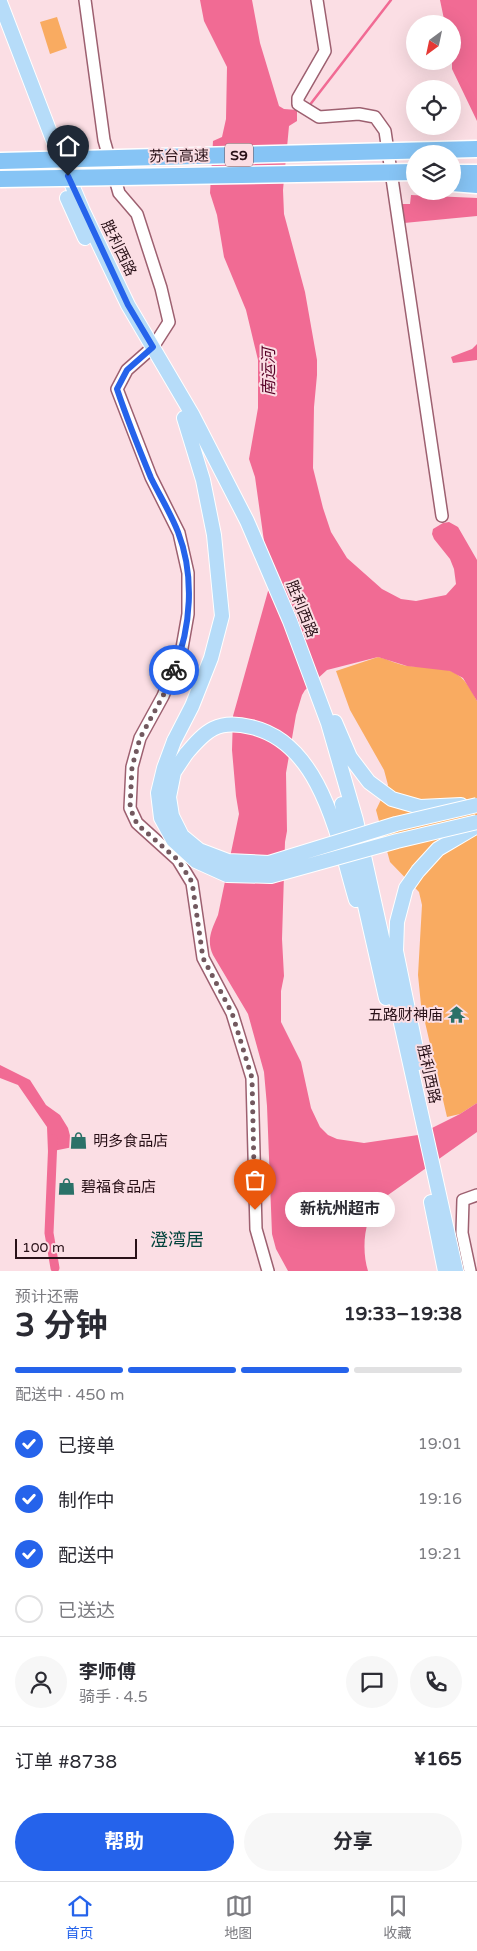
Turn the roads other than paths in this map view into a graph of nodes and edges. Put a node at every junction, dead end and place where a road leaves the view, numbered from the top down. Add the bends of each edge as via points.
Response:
1 (85, 0) edge
2 (317, 0) edge
3 (0, 2) edge
4 (0, 28) edge
5 (474, 149) edge
6 (0, 161) edge
7 (406, 172) edge
8 (461, 173) edge
9 (477, 173) edge
10 (278, 175) junction
11 (0, 179) edge
12 (406, 182) edge
13 (461, 184) edge
14 (477, 185) edge
15 (149, 350) junction
16 (184, 418) junction
17 (442, 516) dead end
18 (290, 621) junction
19 (477, 805) edge
20 (477, 824) edge
21 (386, 1002) junction
22 (421, 1129) junction
23 (428, 1169) junction
24 (477, 1195) edge
25 (268, 1271) edge
26 (445, 1271) edge
27 (456, 1271) edge
28 (470, 1271) edge

1 - 15 street via 104,140 119,193 137,214 169,322
2 - 17 street via 325,51 298,98 298,104 319,117 359,114 376,117 385,132
3 - 15 main road, 胜利西路 via 83,211
4 - 15 main road, 胜利西路 via 75,216 121,310
5 - 6 highway, 苏台高速 / S9, bridge
7 - 10 highway, 苏台高速 / S9, bridge
8 - 9 highway
10 - 11 highway, 苏台高速 / S9, bridge
10 - 12 highway, bridge
13 - 14 highway
15 - 16 main road, 胜利西路
15 - 18 main road, 胜利西路 via 192,414 247,521
15 - 25 street via 127,370 117,389 151,477 179,534 188,573 188,614 182,648 163,696 140,738 132,767 130,808 137,824 178,860 192,882 203,958 232,1013 252,1078 256,1229
16 - 20 main road, bridge via 203,480 214,535 222,616 211,658 174,741 158,793 161,818 173,840 196,861 227,875 271,876 397,841
16 - 21 main road, 胜利西路 via 240,528 275,607 319,725 347,821
18 - 19 main road, bridge via 350,757 369,782 392,799 420,807
18 - 22 main road, 胜利西路 via 328,723 356,820
19 - 21 main road, bridge via 396,824 269,863 228,861 199,850 182,836 172,816 169,797 174,772 198,740 215,726 238,724 258,728 282,740 302,760 325,797
20 - 22 main road via 438,849 406,888 397,922 396,951 418,1058
21 - 22 main road, 胜利西路
22 - 23 main road, 胜利西路
23 - 26 main road, 胜利西路
23 - 27 main road, 胜利西路
24 - 28 street via 463,1200 462,1233

